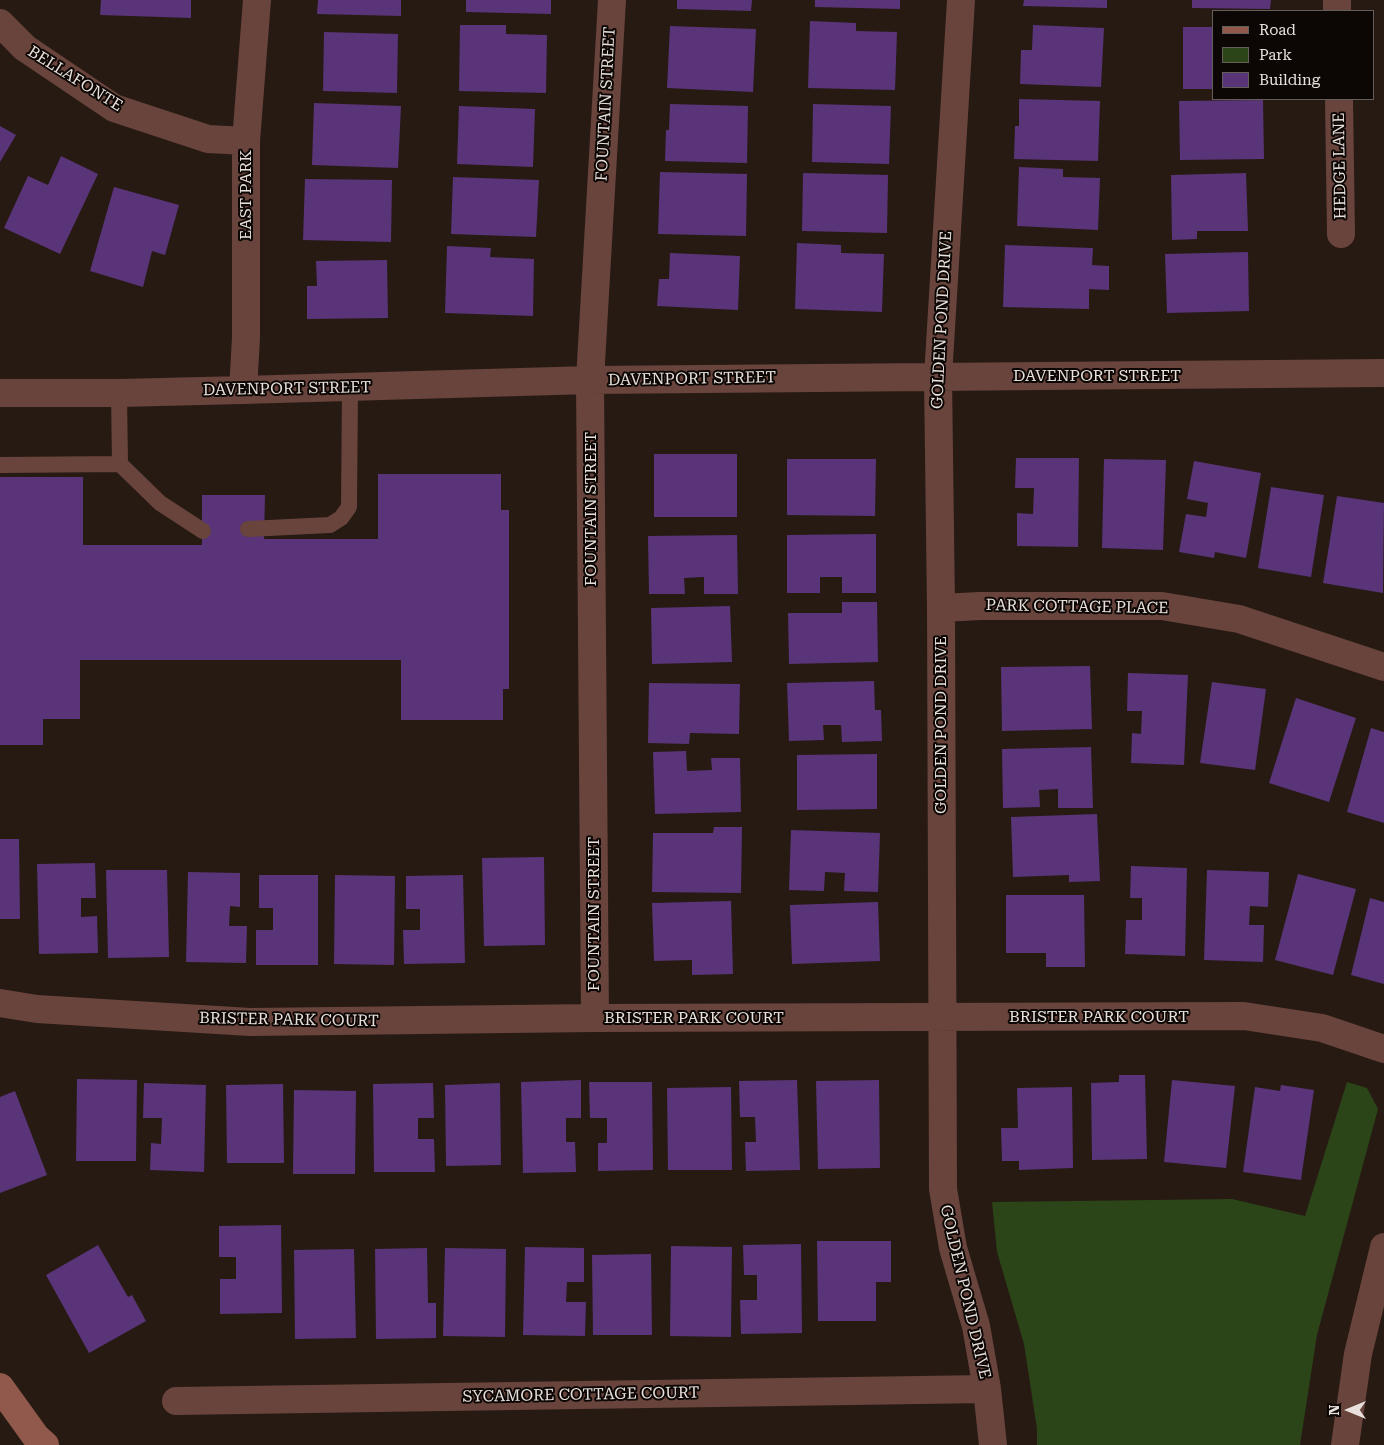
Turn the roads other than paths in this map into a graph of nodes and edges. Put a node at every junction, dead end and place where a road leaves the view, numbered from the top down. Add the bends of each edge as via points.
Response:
1 (257, 0) edge
2 (612, 0) edge
3 (961, 0) edge
4 (0, 22) edge
5 (1338, 100) edge
6 (246, 141) junction
7 (1341, 234) dead end
8 (1384, 373) edge
9 (938, 377) junction
10 (590, 380) junction
11 (350, 388) junction
12 (243, 390) junction
13 (0, 393) edge
14 (119, 393) junction
15 (120, 464) junction
16 (0, 465) edge
17 (248, 529) dead end
18 (202, 531) dead end
19 (941, 608) junction
20 (1384, 667) edge
21 (0, 1003) edge
22 (594, 1018) junction
23 (941, 1018) junction
24 (1384, 1049) edge
25 (1384, 1247) edge
26 (0, 1387) edge
27 (986, 1389) junction
28 (176, 1401) dead end
29 (39, 1442) edge
30 (993, 1445) edge
31 (1345, 1445) edge

1 - 6 street, EAST PARK
2 - 10 street, FOUNTAIN STREET
3 - 9 street, GOLDEN POND DRIVE
4 - 6 street, BELLAFONTE via 25,48 114,108 208,139
5 - 7 street, HEDGE LANE
6 - 12 street, EAST PARK
8 - 9 street, DAVENPORT STREET
9 - 10 street, DAVENPORT STREET
9 - 19 street, GOLDEN POND DRIVE
10 - 11 street, DAVENPORT STREET
10 - 22 street, FOUNTAIN STREET
11 - 12 street, DAVENPORT STREET
11 - 17 lane via 349,507 330,525
12 - 14 street, DAVENPORT STREET
13 - 14 street, DAVENPORT STREET
14 - 15 lane
15 - 16 lane
15 - 18 lane via 160,504
19 - 20 street, PARK COTTAGE PLACE via 1162,606 1239,619
19 - 23 street, GOLDEN POND DRIVE
21 - 22 street, BRISTER PARK COURT via 37,1009 250,1022
22 - 23 street, BRISTER PARK COURT
23 - 24 street, BRISTER PARK COURT via 1244,1016 1322,1028
23 - 27 street, GOLDEN POND DRIVE via 943,1189 953,1248 976,1326
25 - 31 street via 1358,1354
26 - 29 street
27 - 28 street, SYCAMORE COTTAGE COURT
27 - 30 street, GOLDEN POND DRIVE

